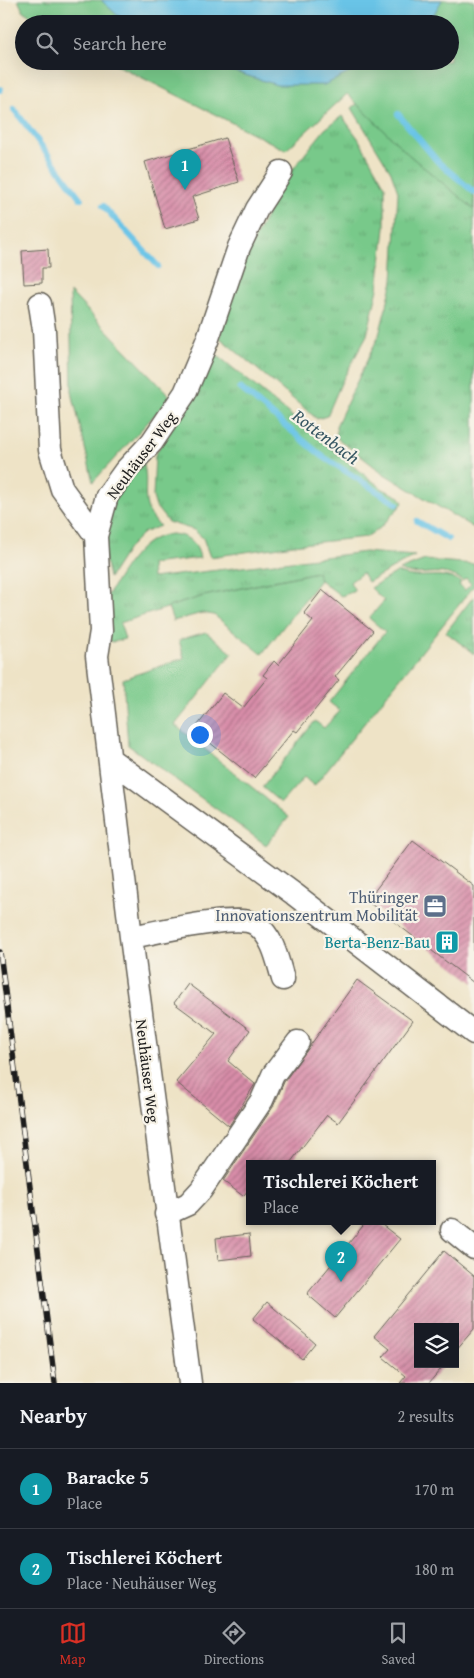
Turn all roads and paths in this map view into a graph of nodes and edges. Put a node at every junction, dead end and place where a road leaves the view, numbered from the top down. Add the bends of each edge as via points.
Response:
1 (282, 172) dead end
2 (40, 304) dead end
3 (96, 536) junction
4 (110, 759) junction
5 (131, 938) junction
6 (282, 979) dead end
7 (474, 1034) edge
8 (298, 1042) dead end
9 (166, 1214) junction
10 (452, 1230) dead end
11 (474, 1248) edge
12 (190, 1383) edge

1 - 3 street, Neuhäuser Weg via 256,208 185,393 152,442 106,496
2 - 3 street via 50,450 62,489
3 - 4 street, Neuhäuser Weg via 102,631 97,656
4 - 5 street, Neuhäuser Weg
4 - 7 street via 294,894
5 - 6 street via 232,919 255,923 273,943
5 - 9 street, Neuhäuser Weg
8 - 9 street via 273,1075 262,1100 201,1190 188,1204
9 - 12 street, Neuhäuser Weg
10 - 11 street

